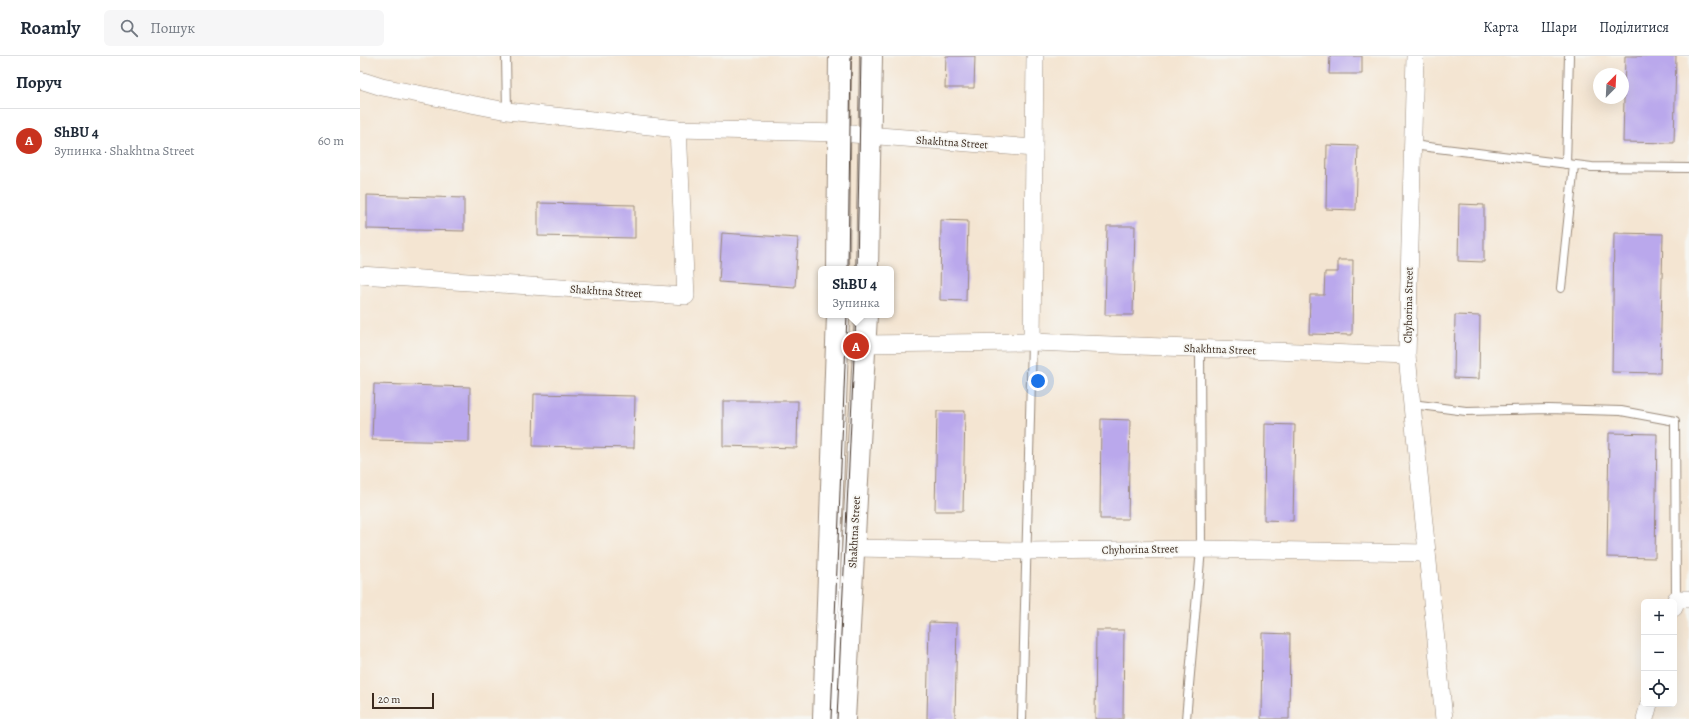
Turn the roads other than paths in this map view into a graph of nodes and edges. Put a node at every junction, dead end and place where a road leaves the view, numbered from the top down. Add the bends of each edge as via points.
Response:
1 (506, 56) edge
2 (840, 56) edge
3 (871, 56) edge
4 (1035, 56) edge
5 (1415, 56) edge
6 (1569, 56) edge
7 (360, 80) edge
8 (507, 111) junction
9 (678, 129) junction
10 (840, 133) junction
11 (870, 136) junction
12 (1412, 145) junction
13 (1034, 148) junction
14 (1570, 164) junction
15 (1689, 168) edge
16 (838, 266) edge
17 (867, 266) edge
18 (360, 275) edge
19 (1562, 288) dead end
20 (838, 318) edge
21 (866, 318) edge
22 (1032, 342) junction
23 (865, 344) junction
24 (1200, 348) junction
25 (837, 349) junction
26 (1407, 356) junction
27 (1412, 404) junction
28 (853, 548) junction
29 (1201, 549) junction
30 (1026, 551) junction
31 (1427, 553) junction
32 (1680, 602) edge
33 (1648, 707) edge
34 (824, 719) edge
35 (844, 719) edge
36 (1022, 719) edge
37 (1186, 719) edge
38 (1444, 719) edge
39 (1645, 719) edge

1 - 8 lane
2 - 10 main road
3 - 11 main road
4 - 13 street
5 - 12 street, Chyhorina Street
6 - 14 lane
7 - 8 street, Shakhtna Street via 382,87
8 - 9 street, Shakhtna Street
9 - 10 street, Shakhtna Street
9 - 18 street, Shakhtna Street via 686,296
10 - 11 street, Shakhtna Street
10 - 16 main road
11 - 13 street, Shakhtna Street
11 - 17 main road
12 - 14 lane
12 - 26 street, Chyhorina Street
13 - 22 street
14 - 15 lane via 1592,167
14 - 19 lane
20 - 25 main road, Shakhtna Street
21 - 23 main road, Shakhtna Street
22 - 23 street, Shakhtna Street
22 - 24 street, Shakhtna Street
22 - 30 lane
23 - 25 street, Shakhtna Street
23 - 28 main road, Shakhtna Street
24 - 26 street, Shakhtna Street
24 - 29 lane
25 - 34 main road, Shakhtna Street
26 - 27 street, Chyhorina Street
27 - 31 street, Chyhorina Street
27 - 32 lane via 1466,411 1622,411 1675,421
28 - 30 street, Chyhorina Street
28 - 35 main road, Shakhtna Street
29 - 30 street, Chyhorina Street
29 - 31 street, Chyhorina Street
29 - 37 lane
30 - 36 lane
31 - 38 street, Chyhorina Street
33 - 39 street

